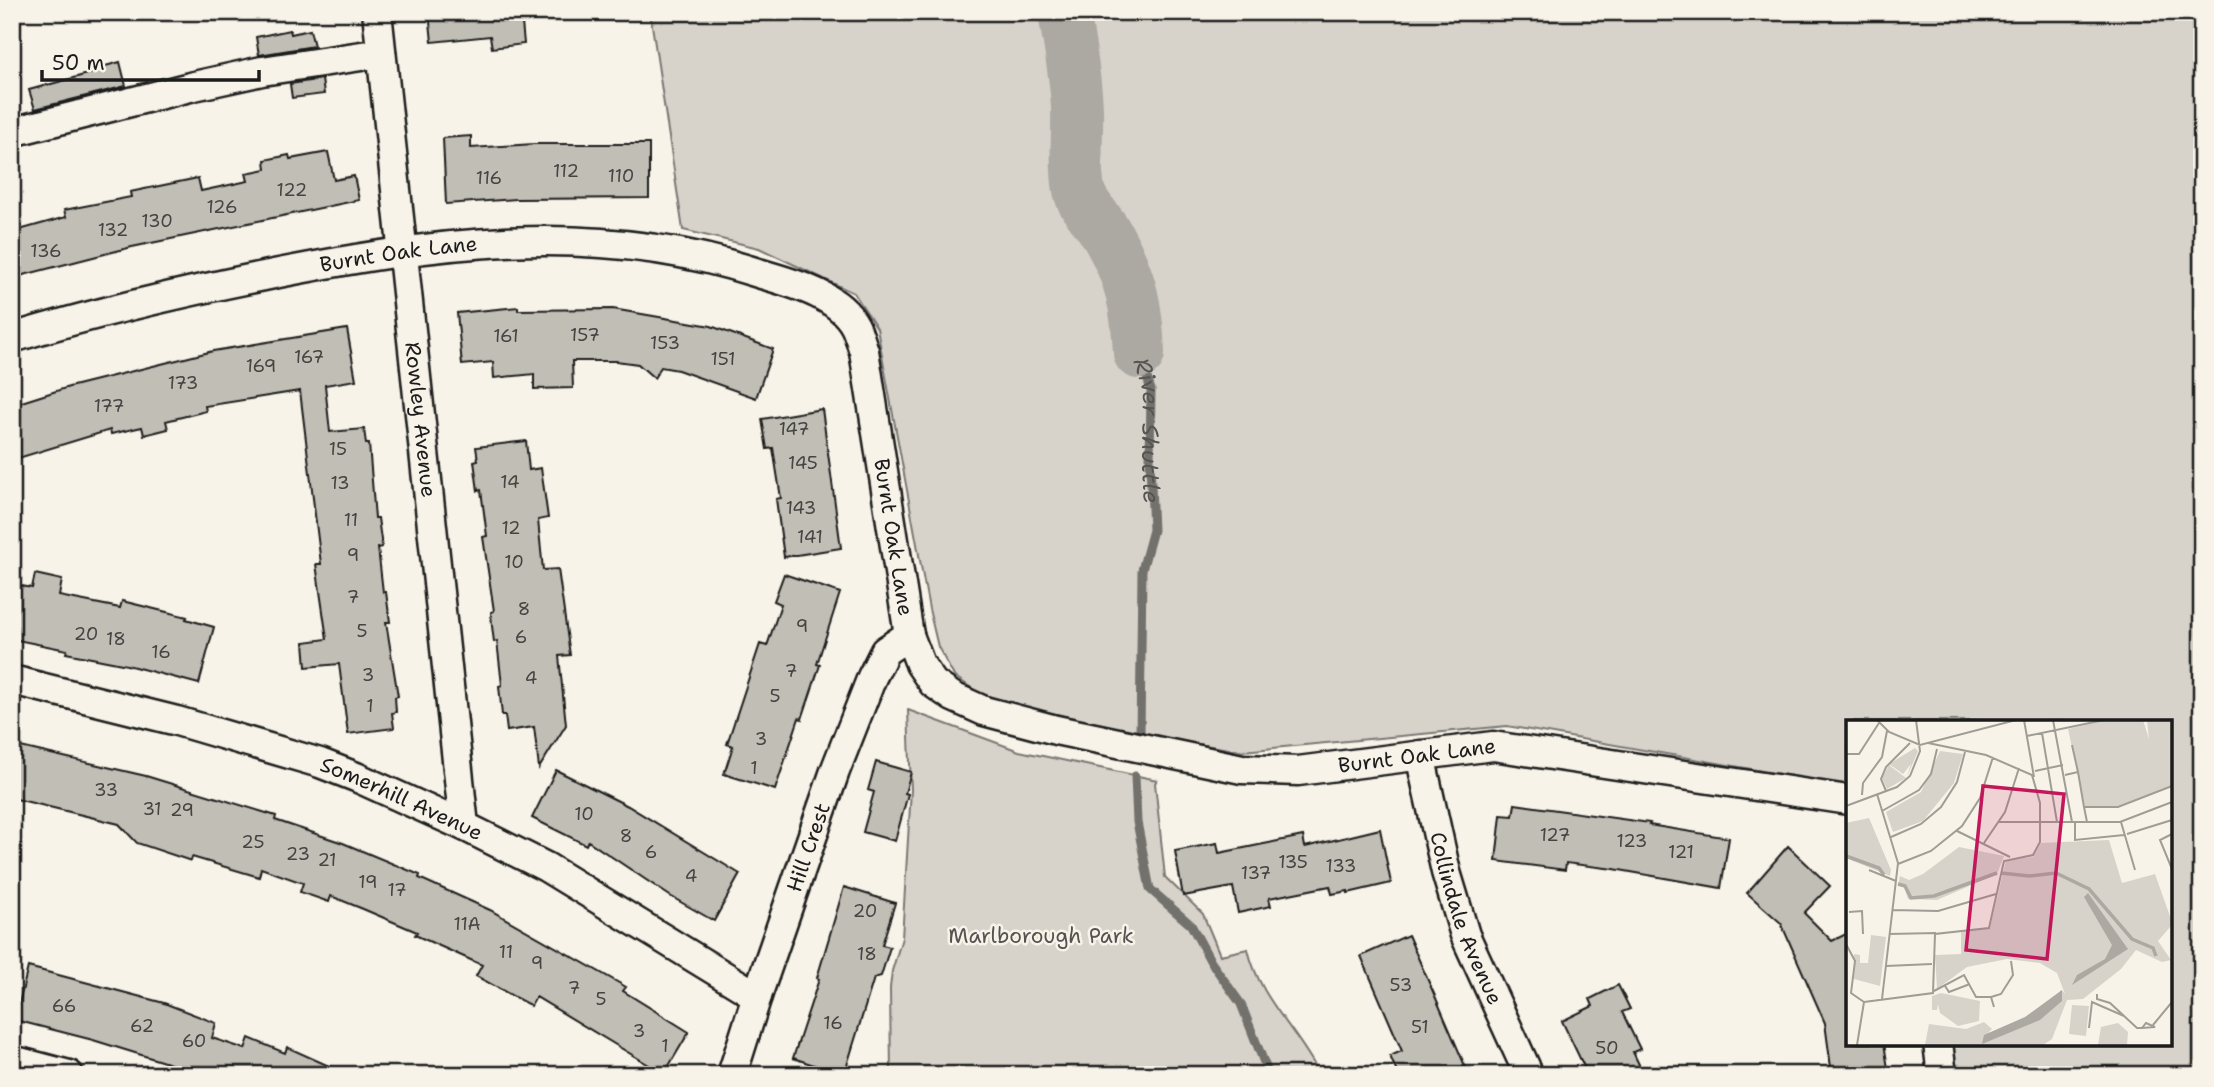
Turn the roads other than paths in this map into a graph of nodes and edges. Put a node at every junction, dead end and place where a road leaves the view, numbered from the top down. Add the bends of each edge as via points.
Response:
1 (377, 12) edge
2 (382, 53) junction
3 (12, 132) edge
4 (403, 251) junction
5 (12, 338) edge
6 (909, 635) junction
7 (12, 680) edge
8 (1420, 755) junction
9 (1846, 800) edge
10 (464, 826) junction
11 (757, 996) junction
12 (1938, 1045) edge
13 (12, 1060) edge
14 (69, 1075) edge
15 (732, 1075) edge
16 (1530, 1075) edge
17 (1942, 1075) edge

1 - 2 street, Rowley Avenue
2 - 3 street via 262,71
2 - 4 street, Rowley Avenue
4 - 5 street, Burnt Oak Lane via 180,294
4 - 6 street, Burnt Oak Lane via 546,239 669,251 791,284 842,310 854,324 864,351
4 - 10 street, Rowley Avenue
6 - 8 street, Burnt Oak Lane via 933,683 966,704 1015,721 1242,769 1298,771
6 - 11 street, Hill Crest via 884,651 872,677
7 - 10 street, Somerhill Avenue via 320,762
8 - 9 street, Burnt Oak Lane via 1514,748
8 - 16 street, Collindale Avenue via 1465,935
10 - 11 street, Somerhill Avenue via 546,867
11 - 15 street, Hill Crest
12 - 17 street
13 - 14 street

